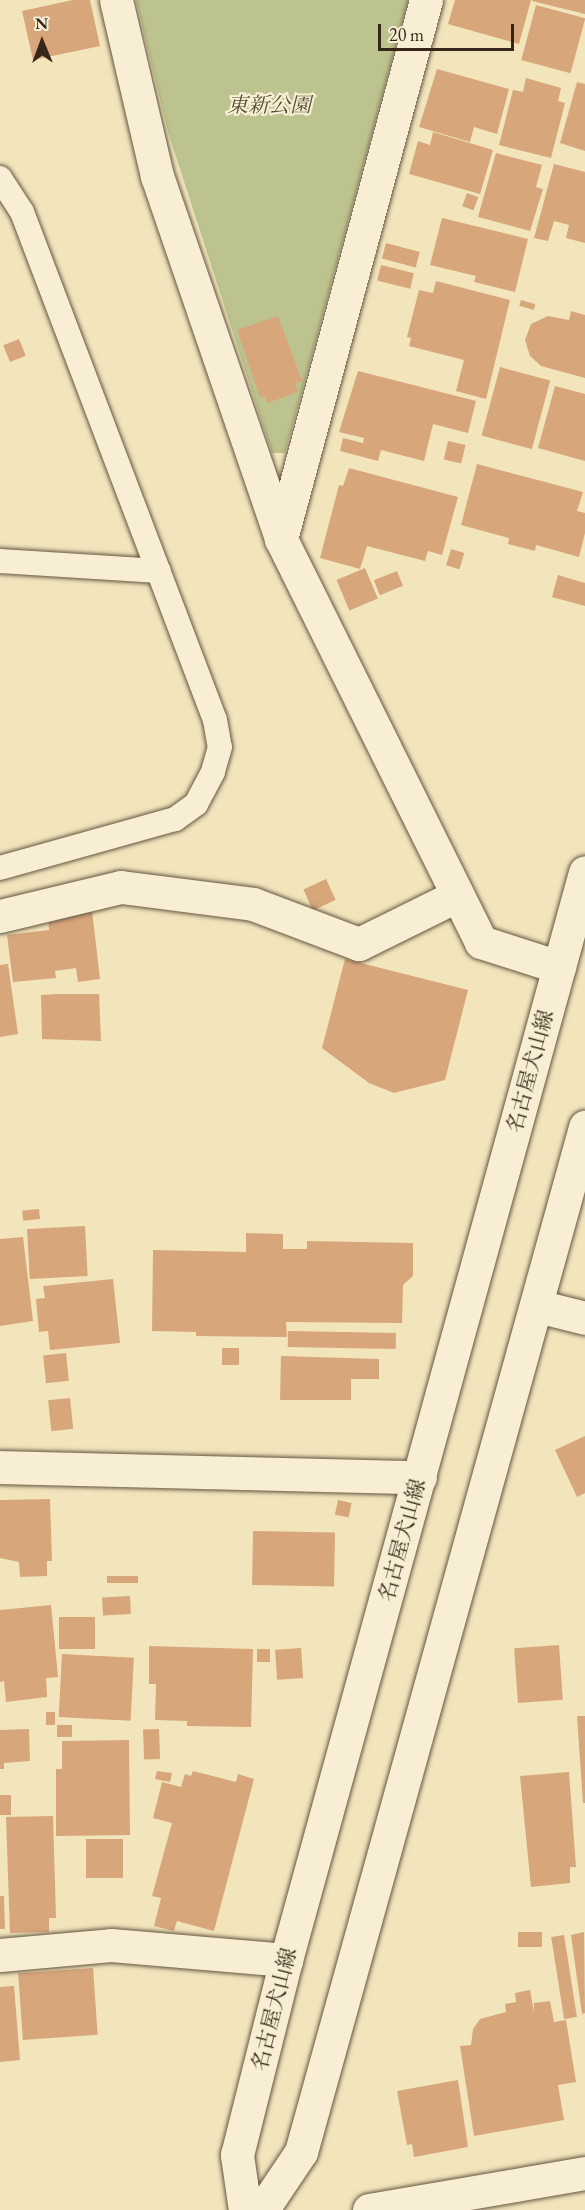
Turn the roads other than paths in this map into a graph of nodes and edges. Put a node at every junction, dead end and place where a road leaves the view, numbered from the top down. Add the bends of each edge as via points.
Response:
1 (116, 0) edge
2 (426, 0) edge
3 (0, 178) edge
4 (281, 539) junction
5 (0, 561) edge
6 (159, 571) junction
7 (0, 868) edge
8 (585, 872) edge
9 (458, 896) junction
10 (0, 916) edge
11 (559, 967) junction
12 (585, 1127) edge
13 (537, 1306) junction
14 (585, 1318) edge
15 (0, 1467) edge
16 (420, 1476) junction
17 (0, 1955) edge
18 (286, 1960) junction
19 (585, 2173) edge
20 (245, 2210) edge
21 (262, 2210) edge
22 (369, 2210) edge

1 - 4 street via 157,176
2 - 4 street
3 - 6 lane via 22,213
4 - 9 street
5 - 6 lane
6 - 7 lane via 215,720 220,747 213,772 196,804 175,819
8 - 11 street, 名古屋犬山線
9 - 10 street via 359,944 254,904 121,887
9 - 11 street via 481,942
11 - 16 street, 名古屋犬山線
12 - 13 street
13 - 14 street
13 - 21 street via 301,2152
15 - 16 street
16 - 18 street, 名古屋犬山線
17 - 18 street via 111,1945
18 - 20 street, 名古屋犬山線 via 237,2155
19 - 22 street

